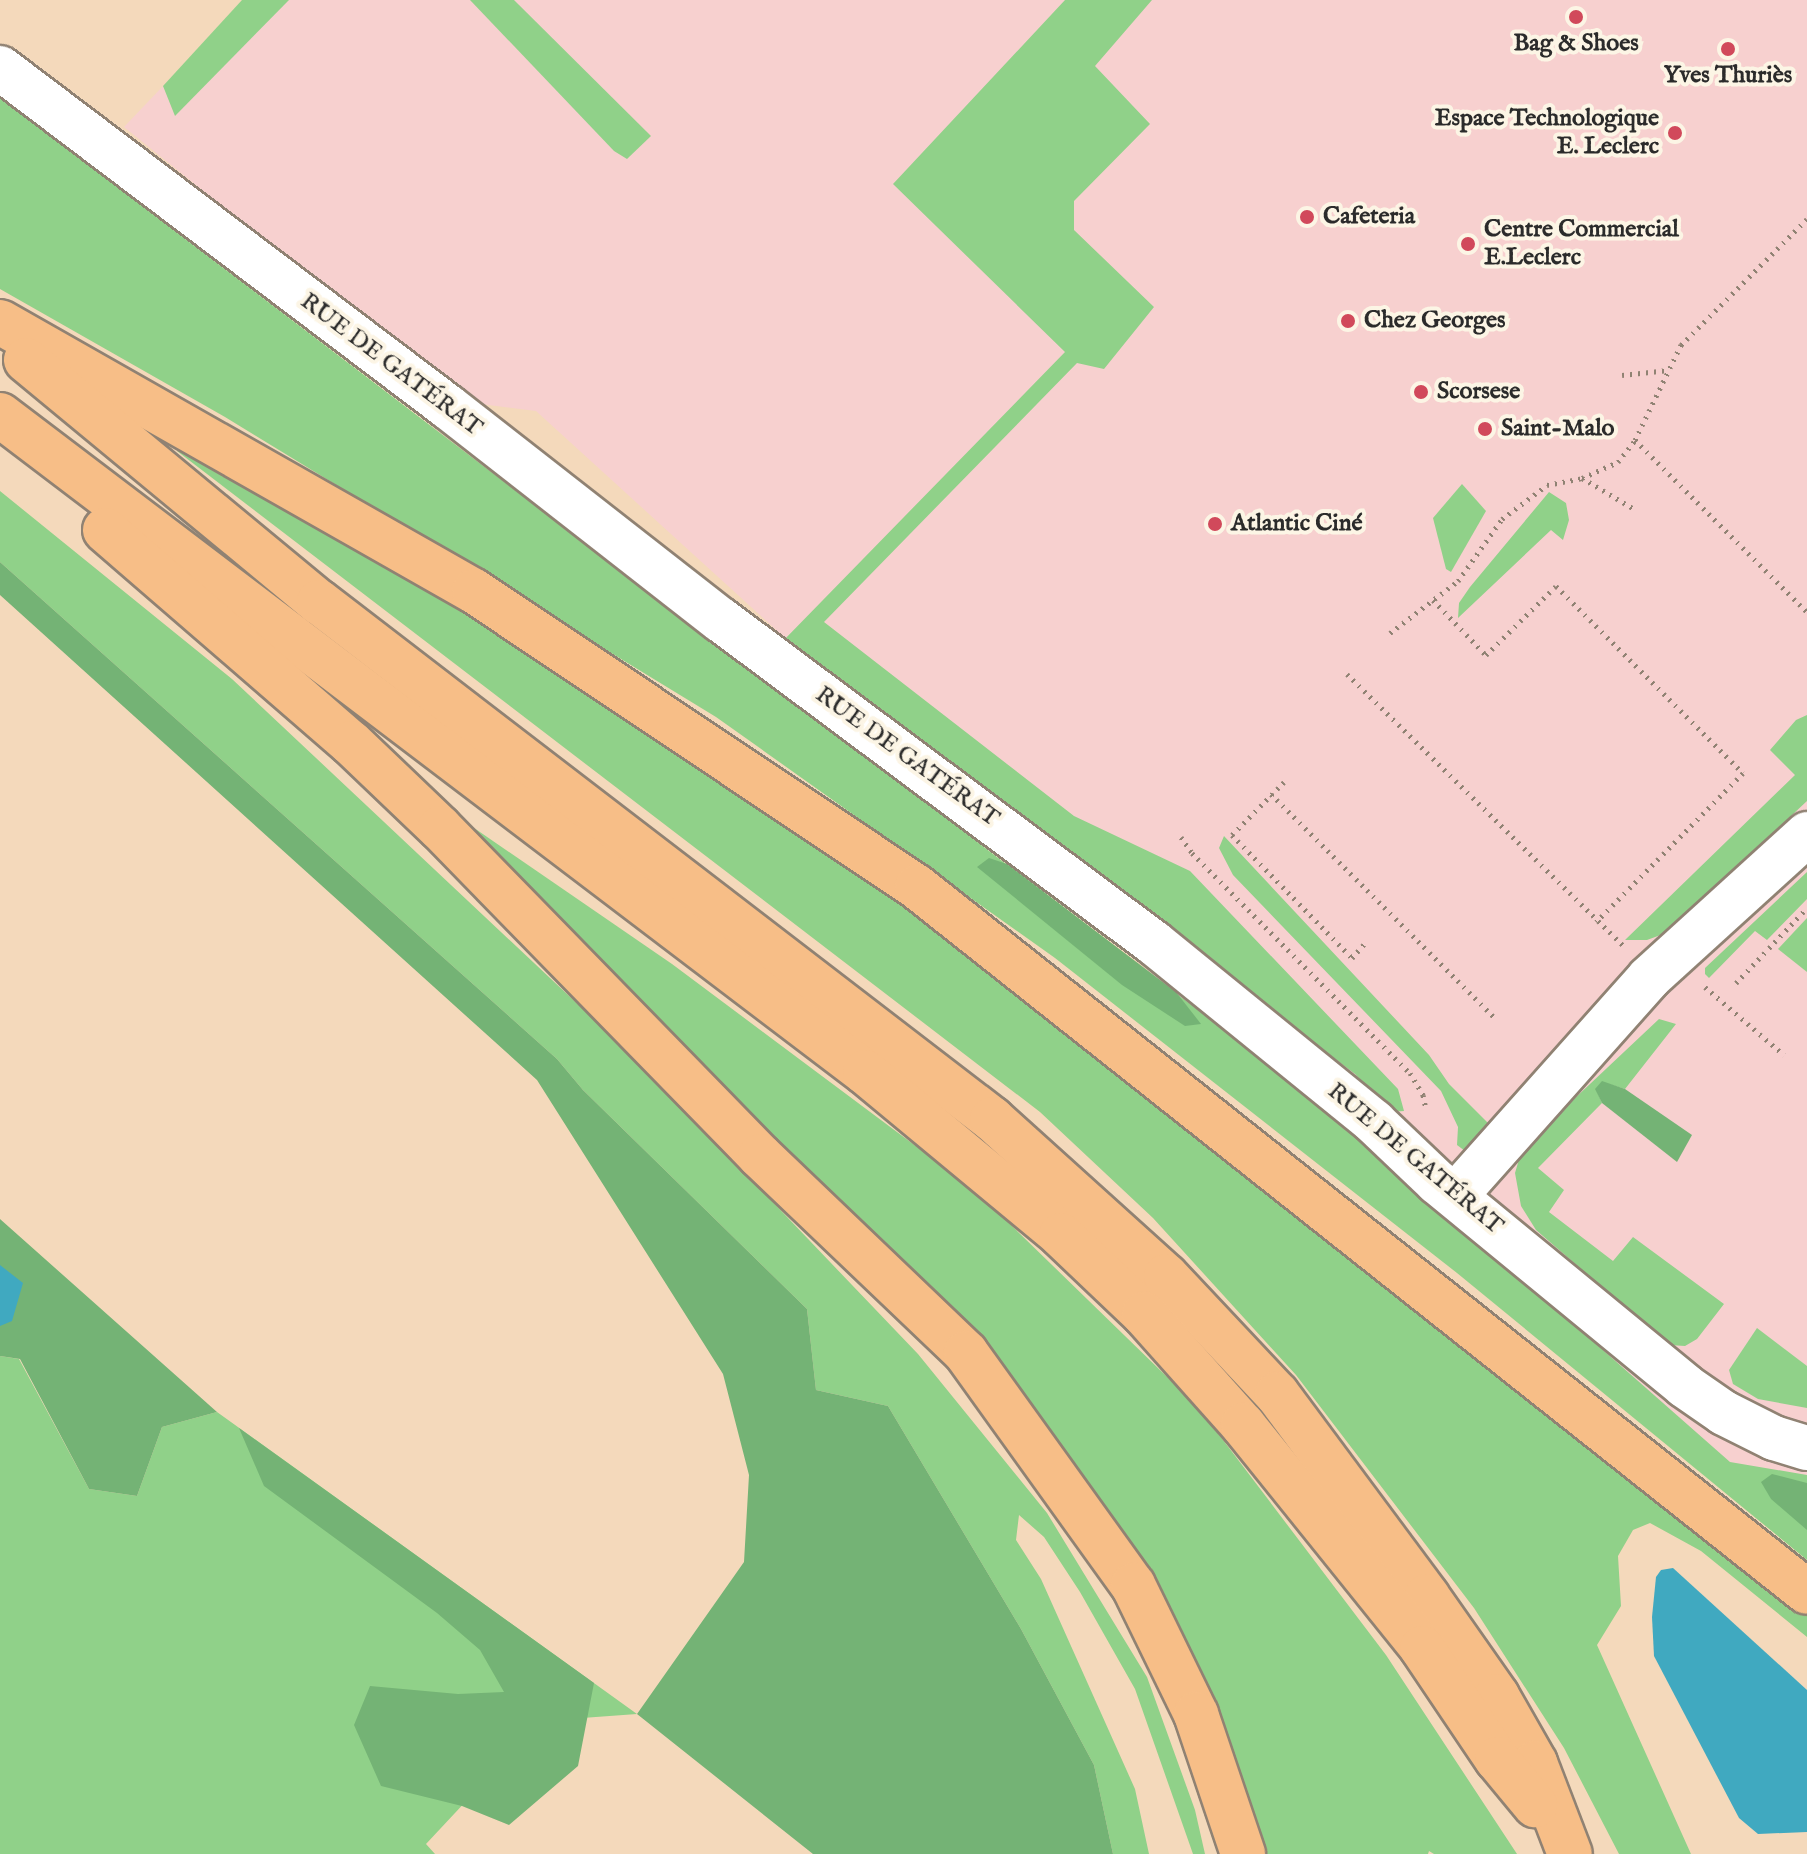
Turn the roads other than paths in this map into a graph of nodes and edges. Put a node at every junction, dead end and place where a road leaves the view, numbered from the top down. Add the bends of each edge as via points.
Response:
1 (0, 68) edge
2 (0, 322) edge
3 (0, 339) edge
4 (0, 415) edge
5 (0, 445) edge
6 (1807, 834) edge
7 (1455, 1196) junction
8 (1807, 1448) edge
9 (1807, 1592) edge
10 (1565, 1844) edge
11 (1243, 1854) edge

1 - 7 street, RUE DE GATÉRAT via 721,620 1130,925 1374,1122
2 - 9 main road via 474,591 917,887
3 - 10 main road via 319,602 992,1119 1166,1276 1277,1394 1427,1596 1497,1696 1527,1750
4 - 10 main road via 865,1072 1061,1235 1144,1314 1253,1436 1422,1648 1497,1759
5 - 11 main road via 162,576 351,743 760,1156 966,1353 1133,1585 1196,1714
6 - 7 street via 1673,953
7 - 8 street, RUE DE GATÉRAT via 1685,1386 1724,1413

